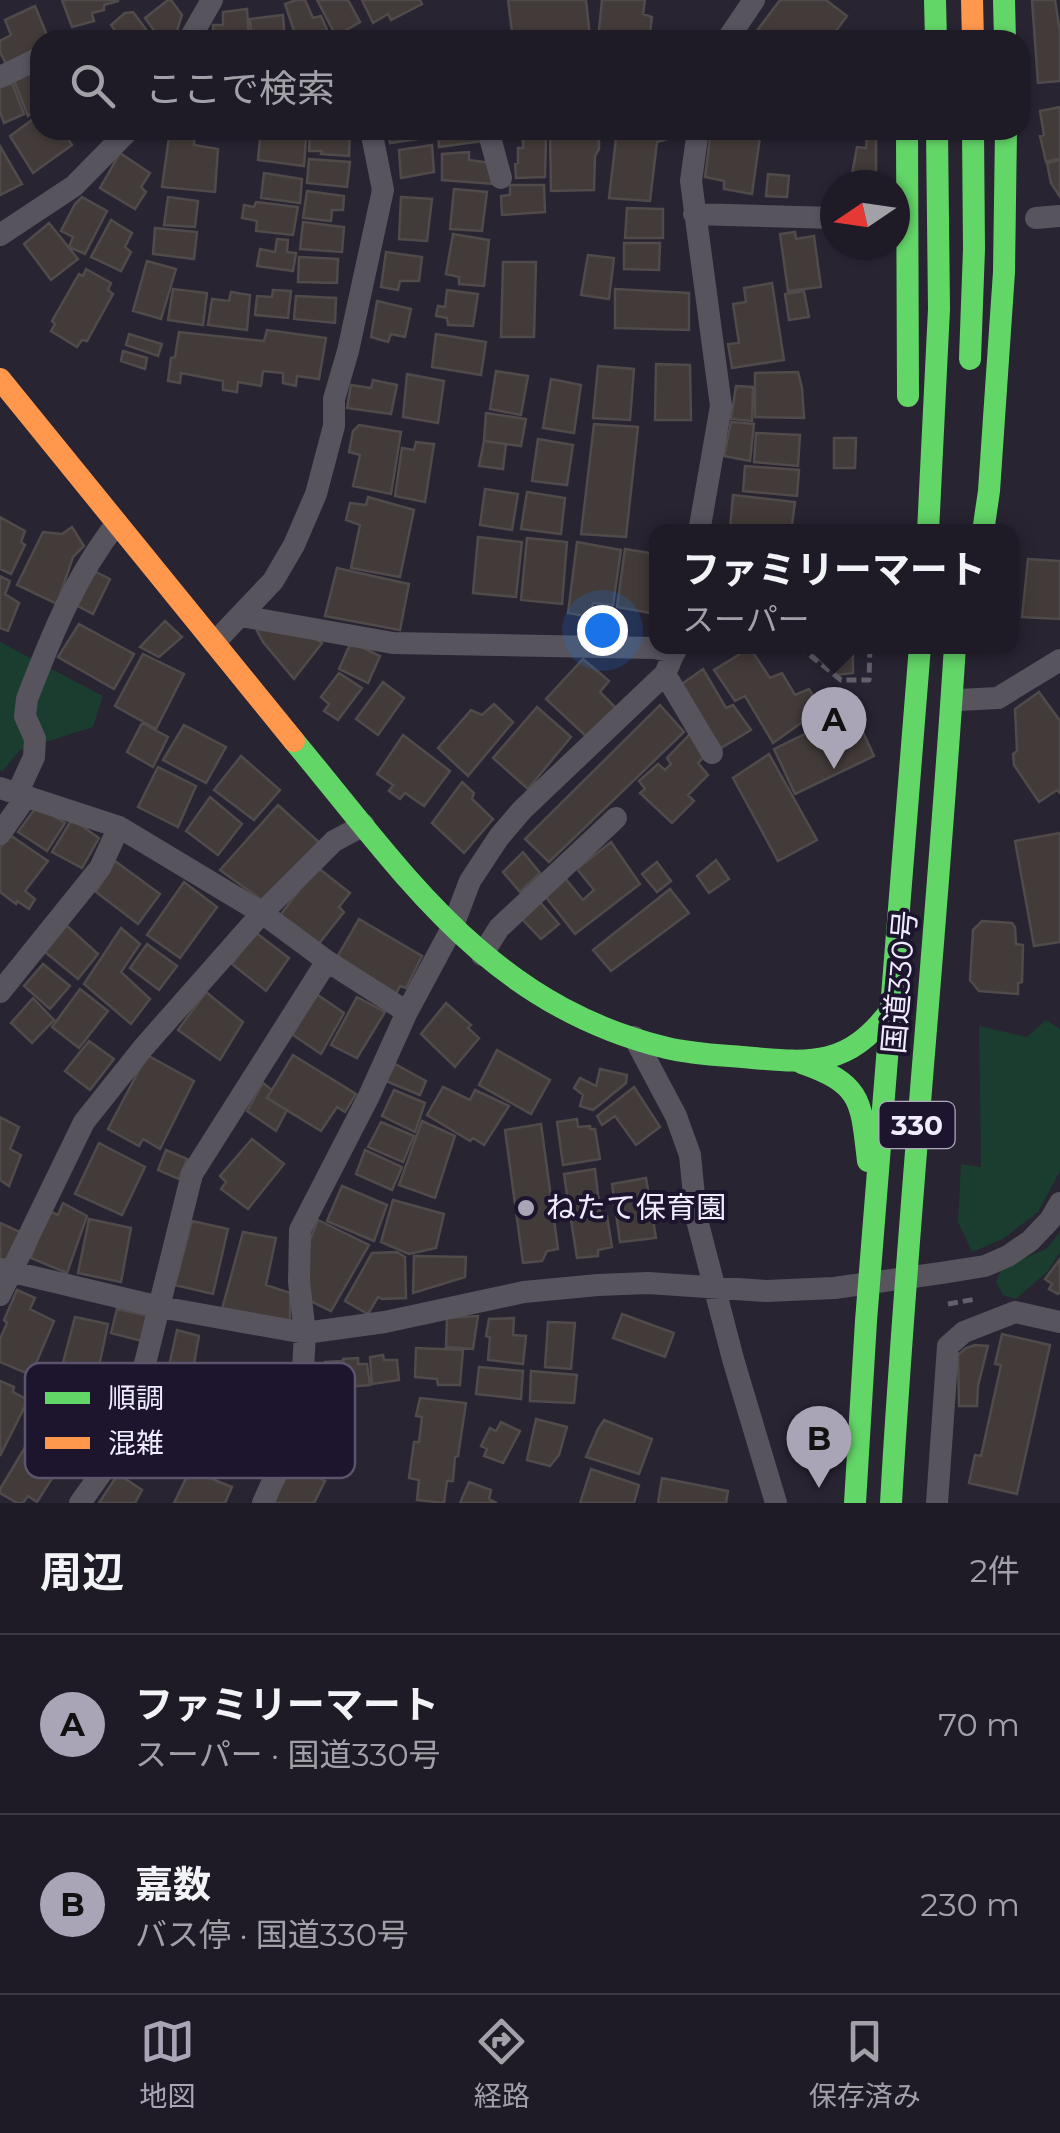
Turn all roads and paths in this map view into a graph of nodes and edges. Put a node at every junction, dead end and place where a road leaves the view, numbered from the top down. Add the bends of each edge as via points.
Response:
1 (212, 0) edge
2 (754, 0) edge
3 (1004, 0) edge
4 (972, 2) edge
5 (935, 4) edge
6 (194, 30) edge
7 (734, 30) edge
8 (936, 30) edge
9 (973, 30) edge
10 (1005, 30) edge
11 (30, 63) edge
12 (0, 77) edge
13 (118, 140) edge
14 (373, 140) edge
15 (491, 140) edge
16 (697, 140) edge
17 (907, 140) edge
18 (937, 140) edge
19 (973, 140) edge
20 (1006, 140) edge
21 (501, 178) dead end
22 (694, 214) junction
23 (1060, 216) edge
24 (820, 218) edge
25 (1036, 218) dead end
26 (0, 235) edge
27 (0, 379) edge
28 (969, 383) dead end
29 (908, 417) dead end
30 (908, 493) dead end
31 (117, 523) junction
32 (699, 524) edge
33 (908, 524) edge
34 (928, 524) edge
35 (984, 524) edge
36 (241, 616) junction
37 (214, 643) junction
38 (649, 648) edge
39 (674, 654) edge
40 (808, 654) edge
41 (870, 654) edge
42 (910, 654) edge
43 (919, 654) edge
44 (955, 654) edge
45 (965, 654) edge
46 (1060, 660) edge
47 (665, 674) junction
48 (958, 700) junction
49 (913, 744) junction
50 (950, 748) junction
51 (712, 752) dead end
52 (14, 793) edge
53 (616, 818) dead end
54 (364, 825) junction
55 (119, 827) junction
56 (0, 834) edge
57 (262, 914) junction
58 (452, 928) junction
59 (482, 955) junction
60 (327, 961) junction
61 (0, 992) edge
62 (891, 1010) junction
63 (407, 1012) junction
64 (634, 1037) junction
65 (802, 1062) junction
66 (1060, 1203) edge
67 (872, 1240) junction
68 (5, 1271) edge
69 (716, 1288) junction
70 (0, 1295) edge
71 (160, 1307) junction
72 (1060, 1322) edge
73 (305, 1333) junction
74 (146, 1363) edge
75 (303, 1363) edge
76 (98, 1478) edge
77 (274, 1478) edge
78 (80, 1503) edge
79 (263, 1503) edge
80 (776, 1503) edge
81 (855, 1503) edge
82 (891, 1503) edge
83 (936, 1503) edge

1 - 6 street
2 - 7 street
3 - 10 main road
4 - 9 main road
5 - 8 main road
11 - 12 street
13 - 26 street via 74,186
14 - 36 street via 382,190 316,494 272,581
15 - 21 street
16 - 22 street
17 - 29 main road
18 - 34 main road via 939,309
19 - 28 main road
20 - 35 main road via 1004,272
22 - 24 street
22 - 32 street via 721,406
23 - 25 street
27 - 31 main road
30 - 33 main road
31 - 37 main road
31 - 52 street via 71,593 27,700 34,757
36 - 37 street
36 - 38 street via 392,643
37 - 54 main road
39 - 47 street
40 - 41 path via 841,680 869,680
42 - 49 main road
43 - 49 main road, 国道330号 / 330
44 - 50 main road, 国道330号 / 330
45 - 48 main road
46 - 48 street via 998,698
47 - 51 street
47 - 58 street via 522,810 470,881
48 - 50 main road
49 - 62 main road, 国道330号 / 330
50 - 82 main road, 国道330号 / 330
52 - 55 street
52 - 56 street
53 - 59 street via 499,928
54 - 57 street via 334,841
54 - 58 main road
55 - 57 street
55 - 61 street via 100,868
57 - 60 street
57 - 68 street via 84,1122
58 - 59 main road
58 - 63 street
59 - 64 main road via 539,994
60 - 63 street
60 - 71 street via 192,1174
62 - 65 main road via 854,1048
62 - 67 main road, 国道330号 / 330
63 - 73 street via 300,1230
64 - 65 main road via 712,1055
64 - 69 street via 690,1155 696,1216
65 - 67 main road via 840,1079 857,1102
66 - 69 street via 1030,1242 985,1266 834,1288
67 - 81 main road, 国道330号 / 330
68 - 70 street
68 - 71 street
69 - 73 street via 648,1283 524,1292
69 - 80 street
71 - 73 street
71 - 74 street
72 - 83 street via 1015,1312 964,1332 948,1346
73 - 75 street
76 - 78 street
77 - 79 street

